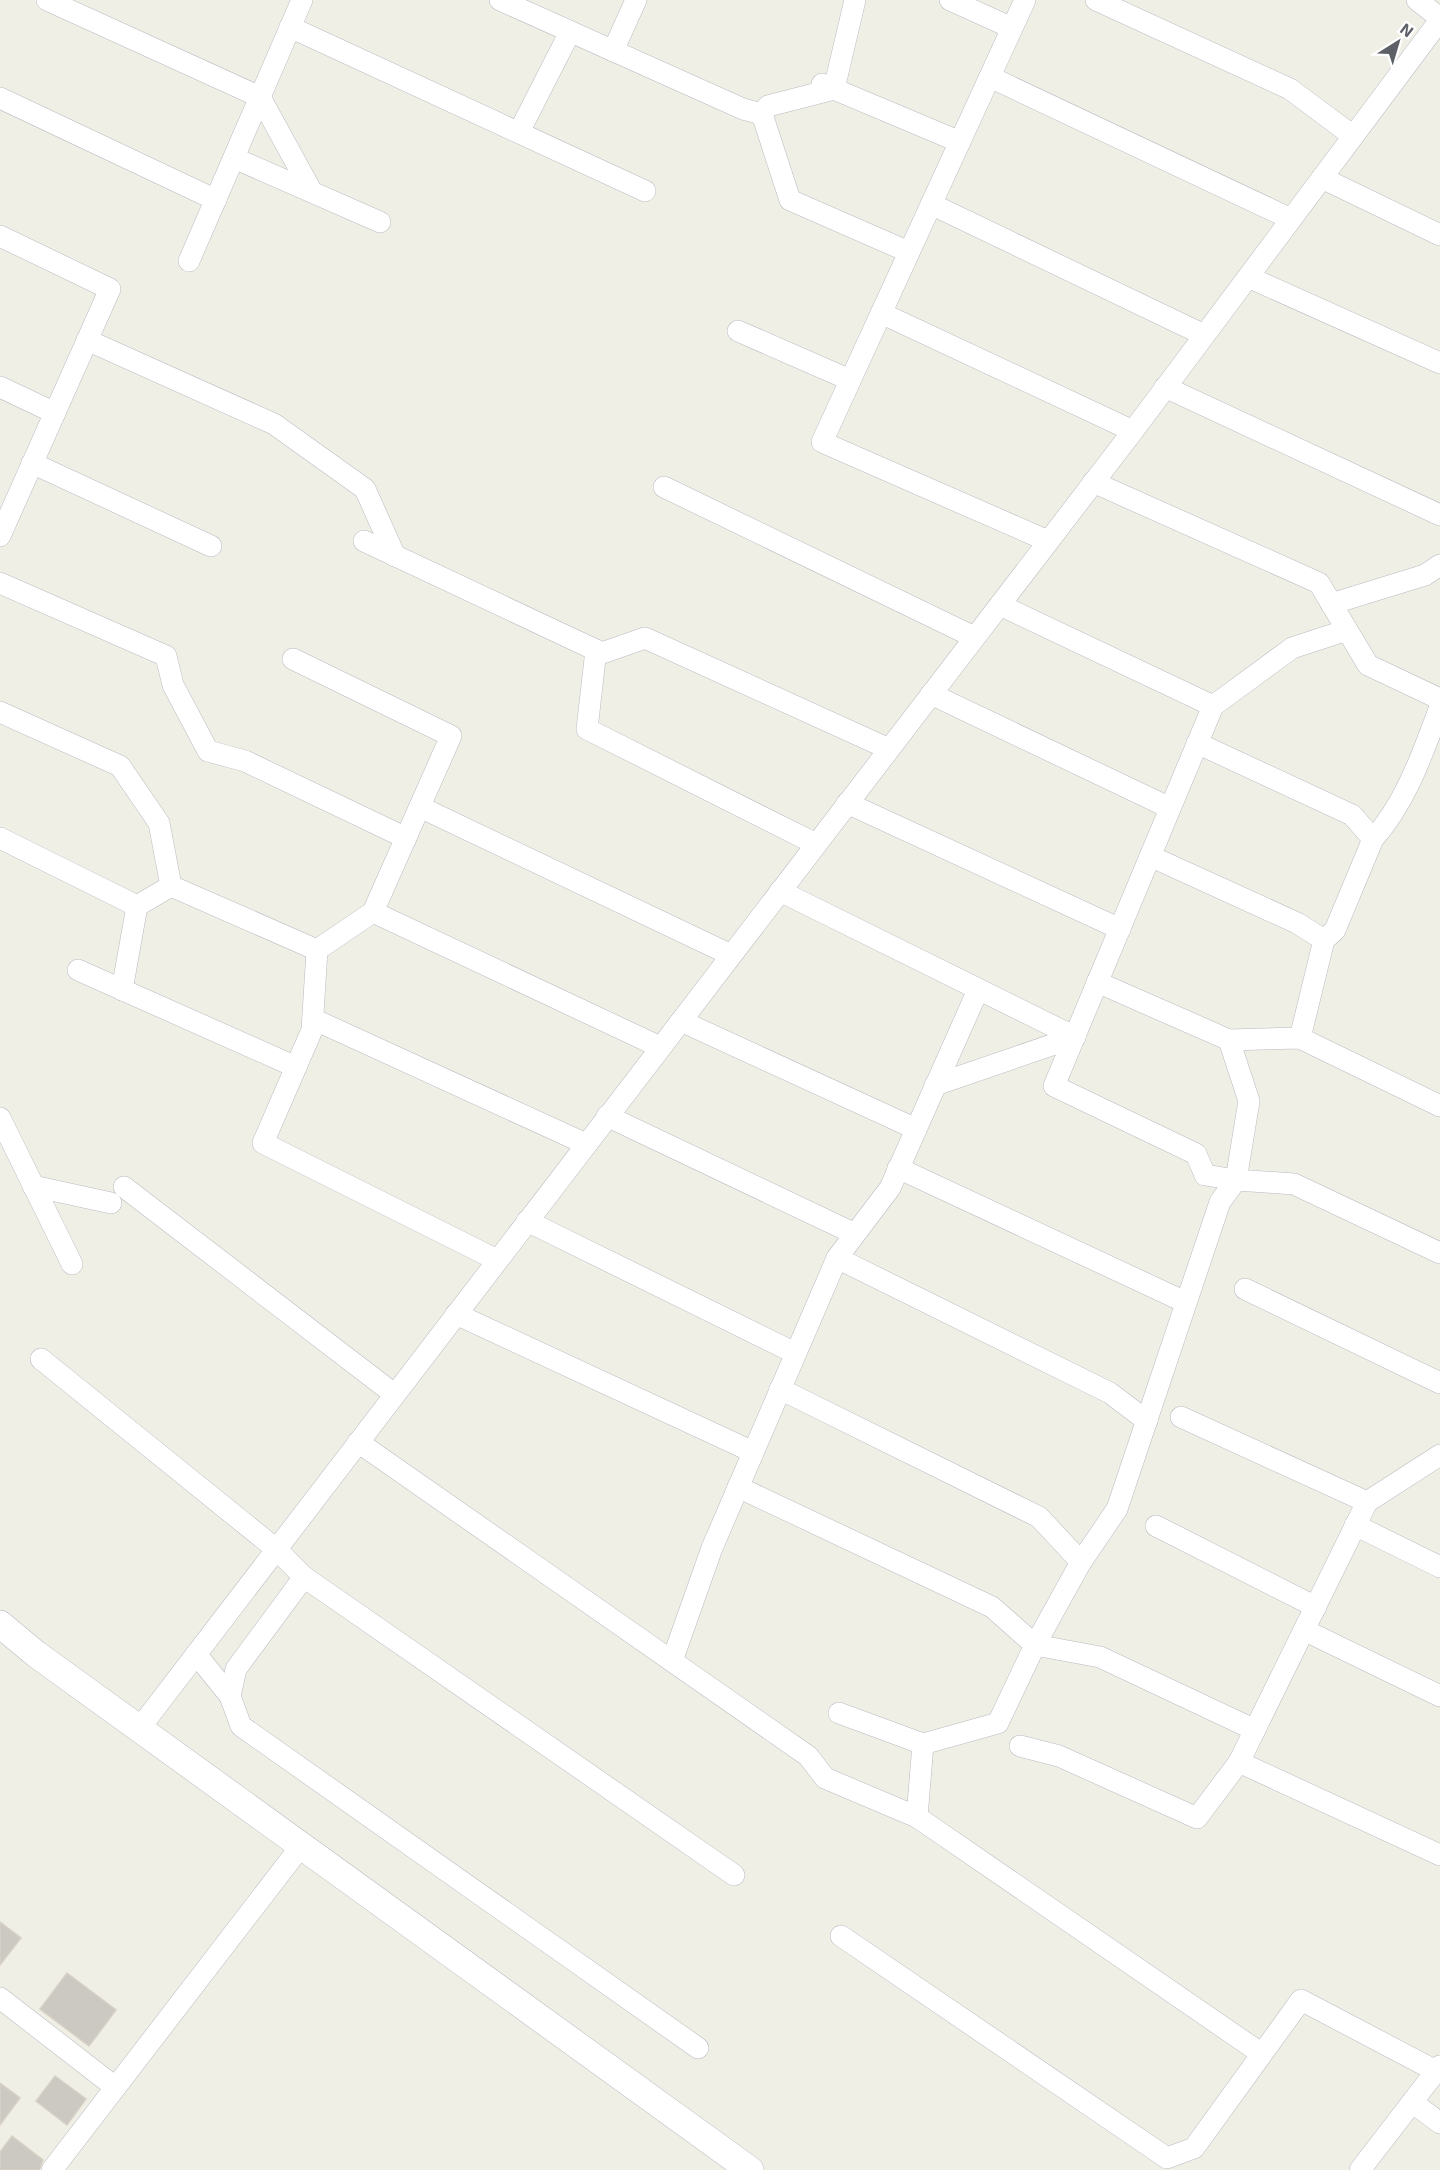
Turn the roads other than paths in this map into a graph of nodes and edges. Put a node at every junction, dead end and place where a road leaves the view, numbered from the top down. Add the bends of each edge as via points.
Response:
1 (47, 0) edge
2 (302, 0) edge
3 (500, 0) edge
4 (636, 0) edge
5 (855, 0) edge
6 (950, 0) edge
7 (1025, 0) edge
8 (1096, 0) edge
9 (1417, 0) edge
10 (1440, 19) edge
11 (290, 27) junction
12 (1012, 28) junction
13 (570, 32) junction
14 (613, 51) junction
15 (990, 77) junction
16 (825, 86) junction
17 (260, 97) junction
18 (0, 98) edge
19 (762, 114) junction
20 (519, 132) junction
21 (1353, 136) junction
22 (960, 142) junction
23 (234, 158) junction
24 (1322, 178) junction
25 (645, 190) dead end
26 (312, 192) junction
27 (216, 200) junction
28 (931, 204) junction
29 (1291, 219) junction
30 (380, 222) dead end
31 (1440, 235) edge
32 (0, 236) edge
33 (909, 252) junction
34 (189, 261) dead end
35 (1248, 277) junction
36 (881, 313) junction
37 (738, 332) dead end
38 (1204, 335) junction
39 (87, 340) junction
40 (1440, 363) edge
41 (850, 380) junction
42 (0, 387) edge
43 (1165, 387) junction
44 (55, 413) junction
45 (1133, 431) junction
46 (32, 463) junction
47 (1093, 482) junction
48 (664, 487) dead end
49 (1440, 514) edge
50 (2, 526) edge
51 (364, 541) dead end
52 (1048, 541) junction
53 (211, 546) dead end
54 (394, 556) junction
55 (1435, 574) edge
56 (0, 583) edge
57 (1000, 604) junction
58 (1331, 604) junction
59 (1347, 630) junction
60 (974, 638) junction
61 (596, 650) junction
62 (293, 659) dead end
63 (931, 694) junction
64 (1440, 699) edge
65 (1213, 706) junction
66 (1440, 707) edge
67 (0, 712) edge
68 (1197, 743) junction
69 (889, 749) junction
70 (847, 803) junction
71 (420, 807) junction
72 (1170, 808) junction
73 (0, 838) edge
74 (406, 838) junction
75 (1373, 839) junction
76 (816, 844) junction
77 (1150, 856) junction
78 (171, 886) junction
79 (780, 891) junction
80 (137, 906) junction
81 (373, 912) junction
82 (1120, 929) junction
83 (1324, 940) junction
84 (317, 950) junction
85 (731, 955) junction
86 (78, 970) dead end
87 (1097, 982) junction
88 (122, 990) junction
89 (978, 990) junction
90 (313, 1019) junction
91 (681, 1021) junction
92 (1075, 1037) junction
93 (1300, 1038) junction
94 (1229, 1040) junction
95 (660, 1047) junction
96 (296, 1067) junction
97 (935, 1085) junction
98 (1440, 1106) edge
99 (607, 1116) junction
100 (0, 1118) edge
101 (916, 1129) junction
102 (586, 1144) junction
103 (898, 1168) junction
104 (1236, 1180) junction
105 (33, 1186) junction
106 (527, 1221) junction
107 (855, 1234) junction
108 (1440, 1253) edge
109 (837, 1258) junction
110 (497, 1260) junction
111 (72, 1264) dead end
112 (1245, 1289) dead end
113 (1185, 1302) junction
114 (456, 1314) junction
115 (795, 1353) junction
116 (41, 1359) dead end
117 (1440, 1383) edge
118 (780, 1389) junction
119 (394, 1394) junction
120 (1181, 1417) dead end
121 (1147, 1421) junction
122 (358, 1442) junction
123 (753, 1452) junction
124 (1440, 1455) edge
125 (738, 1487) junction
126 (1367, 1502) junction
127 (1355, 1525) junction
128 (1156, 1526) dead end
129 (276, 1549) junction
130 (1081, 1562) junction
131 (1440, 1567) edge
132 (304, 1576) junction
133 (1316, 1607) junction
134 (0, 1624) edge
135 (1304, 1630) junction
136 (1035, 1645) junction
137 (196, 1654) junction
138 (672, 1661) junction
139 (230, 1695) junction
140 (1440, 1696) edge
141 (839, 1713) dead end
142 (140, 1729) junction
143 (1255, 1730) junction
144 (923, 1744) junction
145 (1020, 1746) dead end
146 (1239, 1762) junction
147 (917, 1817) junction
148 (301, 1846) junction
149 (1440, 1855) edge
150 (734, 1875) dead end
151 (841, 1936) dead end
152 (0, 1998) edge
153 (698, 2048) dead end
154 (1262, 2054) junction
155 (1438, 2068) edge
156 (115, 2088) junction
157 (1412, 2103) junction
158 (1440, 2123) edge
159 (51, 2170) edge
160 (750, 2170) edge
161 (1360, 2170) edge

1 - 17 street
2 - 11 street
3 - 13 street
4 - 14 street
5 - 16 street
6 - 12 street
7 - 12 street
8 - 21 street via 1290,89
9 - 10 street
10 - 21 street
11 - 17 street
11 - 20 street
12 - 15 street
13 - 14 street
13 - 20 street
14 - 19 street
15 - 22 street
15 - 29 street
16 - 19 street via 768,106
16 - 22 street
17 - 23 street
17 - 26 street
18 - 27 street
19 - 33 street via 790,200
20 - 25 street
21 - 24 street
22 - 28 street
23 - 26 street
23 - 27 street
24 - 29 street
24 - 31 street
26 - 30 street
27 - 34 street
28 - 33 street
28 - 38 street
29 - 35 street
32 - 39 street via 110,289
33 - 36 street
35 - 38 street
35 - 40 street
36 - 41 street
36 - 45 street
37 - 41 street
38 - 43 street
39 - 44 street
39 - 54 street via 273,424 365,489
41 - 52 street via 822,442
42 - 44 street
43 - 45 street
43 - 49 street
44 - 46 street
45 - 47 street
46 - 50 street
46 - 53 street
47 - 52 street
47 - 58 street via 1319,583
48 - 60 street
51 - 54 street
52 - 57 street
54 - 61 street
55 - 58 street
56 - 74 street via 166,656 172,685 208,751 245,761
57 - 60 street
57 - 65 street
58 - 59 street
59 - 64 street via 1368,665
59 - 65 street via 1292,648
60 - 63 street
61 - 69 street via 603,653 645,638
61 - 76 street via 587,729
62 - 71 street via 451,736
63 - 69 street
63 - 72 street
65 - 68 street
66 - 75 street via 1416,768 1384,827
67 - 78 street via 120,766 159,823
68 - 72 street
68 - 75 street via 1352,814
69 - 70 street
70 - 76 street
70 - 82 street
71 - 74 street
71 - 85 street
72 - 77 street
73 - 80 street
74 - 81 street
75 - 83 street via 1335,930
76 - 79 street
77 - 82 street
77 - 83 street via 1297,922
78 - 80 street
78 - 84 street
79 - 85 street
79 - 89 street
80 - 88 street
81 - 84 street
81 - 95 street
82 - 87 street
83 - 93 street
84 - 90 street
85 - 91 street
86 - 88 street
87 - 92 street
87 - 94 street
88 - 96 street
89 - 92 street
89 - 97 street
90 - 96 street
90 - 102 street
91 - 95 street
91 - 101 street
92 - 97 street
92 - 104 street via 1054,1086 1196,1154 1205,1175
93 - 94 street
93 - 98 street
94 - 104 street via 1249,1101
95 - 99 street
96 - 110 street via 263,1143
97 - 101 street
99 - 102 street
99 - 107 street
100 - 105 street
101 - 103 street
102 - 106 street
103 - 107 street via 890,1188
103 - 113 street
104 - 108 street via 1294,1184
104 - 113 street via 1220,1202
105 - 111 street
105 - 119 street via 118,1195
106 - 110 street
106 - 115 street
107 - 109 street
109 - 115 street
109 - 121 street via 1110,1393
110 - 114 street
112 - 117 street
113 - 121 street
114 - 119 street
114 - 123 street
115 - 118 street
116 - 129 street
118 - 123 street
118 - 130 street via 1039,1517
119 - 122 street
120 - 126 street
121 - 130 street via 1117,1509
122 - 129 street
122 - 138 street
123 - 125 street
124 - 126 street
125 - 136 street via 992,1607
125 - 138 street
126 - 127 street
127 - 131 street
127 - 133 street
128 - 133 street
129 - 132 street
129 - 137 street
130 - 136 street
132 - 139 street via 236,1669
132 - 150 street
133 - 135 street
134 - 142 street
135 - 140 street
135 - 143 street
136 - 143 street via 1100,1657
136 - 144 street via 998,1724
137 - 139 street
137 - 142 street
138 - 147 street via 808,1756 825,1778
139 - 153 street via 241,1726
141 - 144 street
142 - 148 street
143 - 146 street
144 - 147 street
145 - 146 street via 1059,1756 1197,1818
146 - 149 street
147 - 154 street
148 - 156 street
148 - 160 street
151 - 154 street via 1167,2158 1194,2148
152 - 156 street
154 - 155 street via 1301,2000
155 - 157 street
156 - 159 street
157 - 158 street
157 - 161 street

